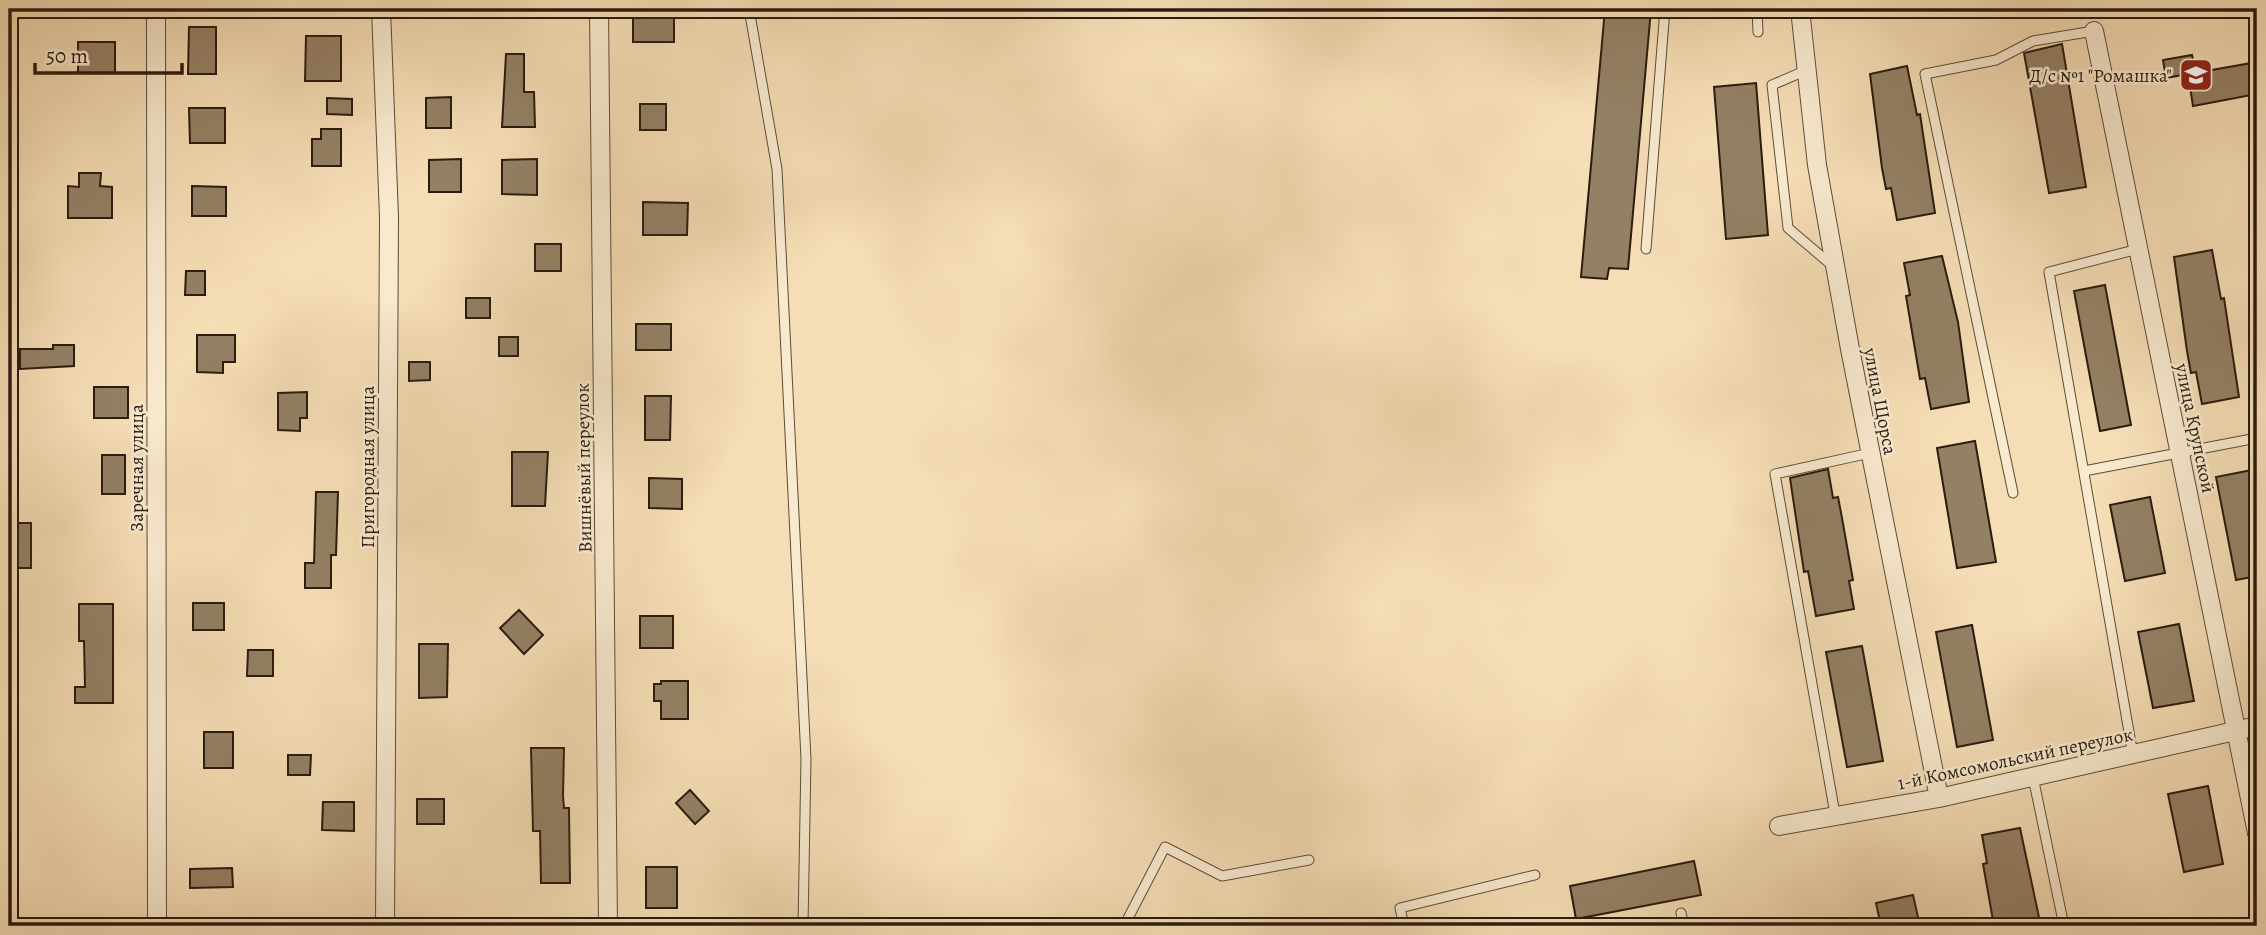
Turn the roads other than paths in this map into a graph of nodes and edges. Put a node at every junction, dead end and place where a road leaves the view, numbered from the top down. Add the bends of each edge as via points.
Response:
1 (156, 9) edge
2 (381, 9) edge
3 (599, 9) edge
4 (749, 9) edge
5 (1665, 9) edge
6 (1757, 9) edge
7 (1800, 9) edge
8 (2094, 31) joint
9 (1758, 32) dead end
10 (1807, 70) junction
11 (2138, 248) junction
12 (1646, 249) dead end
13 (1835, 268) junction
14 (2257, 438) edge
15 (2180, 451) junction
16 (1870, 453) junction
17 (2084, 471) junction
18 (2013, 492) dead end
19 (2257, 726) edge
20 (2238, 731) junction
21 (2133, 755) junction
22 (2033, 777) junction
23 (1939, 798) junction
24 (1835, 814) junction
25 (1780, 826) dead end
26 (2257, 833) edge
27 (1309, 860) dead end
28 (1535, 874) dead end
29 (1681, 913) dead end
30 (157, 926) edge
31 (385, 926) edge
32 (608, 926) edge
33 (803, 926) edge
34 (1125, 926) edge
35 (1404, 926) edge
36 (1684, 926) edge
37 (2064, 926) edge

1 - 30 street, Заречная улица
2 - 31 street, Пригородная улица via 389,217
3 - 32 street, Вишнёвый переулок
4 - 33 lane via 778,169 806,759
5 - 12 lane
6 - 9 lane
7 - 10 street, улица Щорса
8 - 11 street, улица Крупской
8 - 18 lane via 2032,41 1996,60 1925,74
10 - 13 street, улица Щорса
10 - 13 lane via 1772,85 1788,228
11 - 15 street, улица Крупской
11 - 17 lane via 2049,272
13 - 16 street, улица Щорса
14 - 15 lane
15 - 17 lane
15 - 20 street, улица Крупской
16 - 23 street, улица Щорса
16 - 24 lane via 1775,474
17 - 21 lane
19 - 20 street, 1-й Комсомольский переулок
20 - 21 street, 1-й Комсомольский переулок
20 - 26 street, улица Крупской
21 - 22 street, 1-й Комсомольский переулок
22 - 23 street, 1-й Комсомольский переулок
22 - 37 lane
23 - 24 street, 1-й Комсомольский переулок
24 - 25 street, 1-й Комсомольский переулок
27 - 34 lane via 1222,876 1165,847
28 - 35 lane via 1400,908
29 - 36 lane

